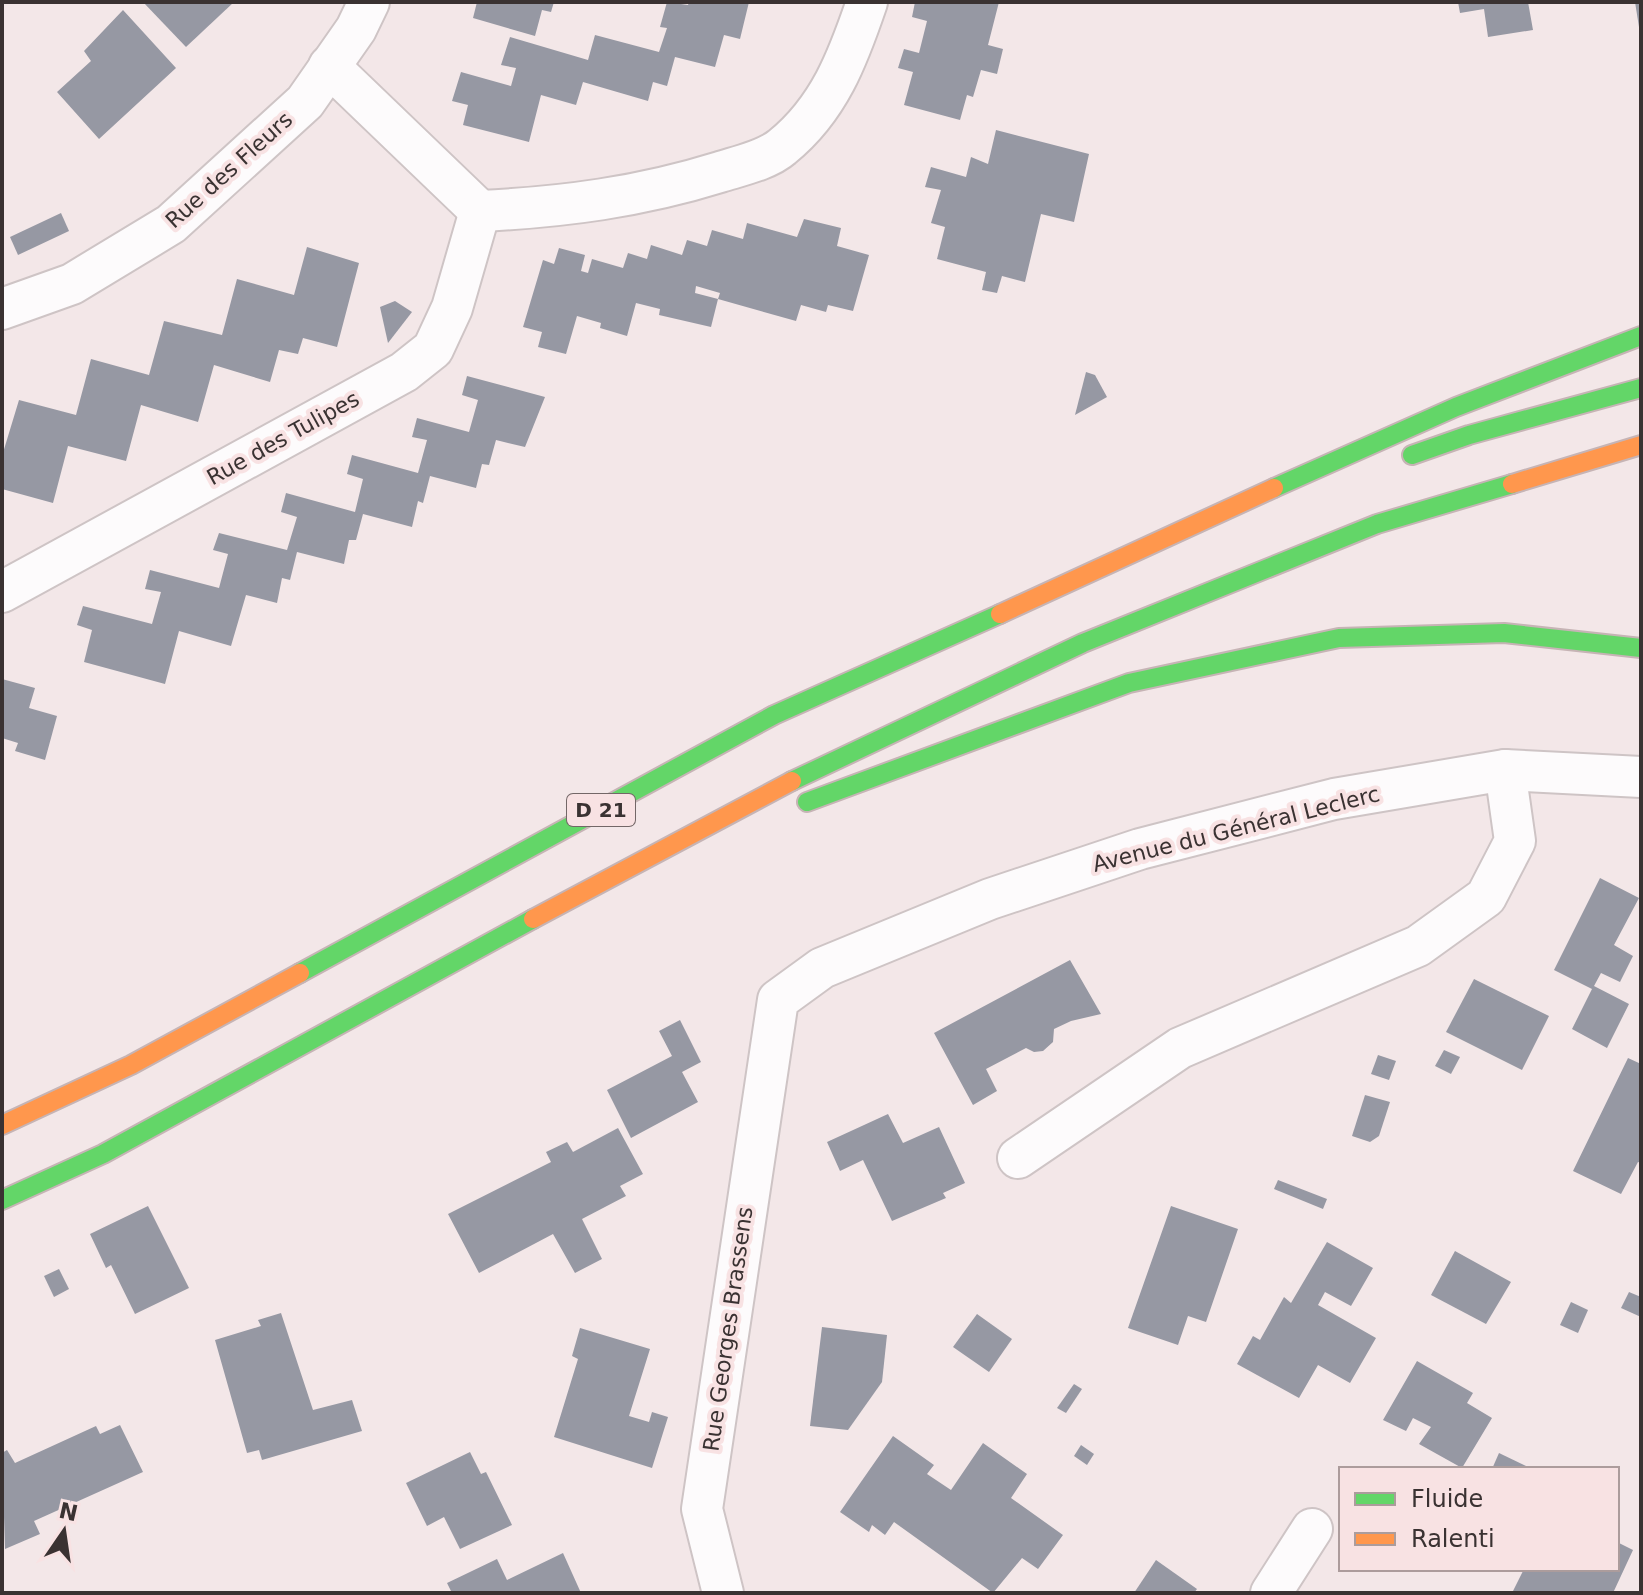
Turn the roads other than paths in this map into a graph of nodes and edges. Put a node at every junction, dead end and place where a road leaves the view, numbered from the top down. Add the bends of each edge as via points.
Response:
1 (369, 2) edge
2 (867, 2) edge
3 (329, 66) junction
4 (480, 211) junction
5 (2, 309) edge
6 (1641, 336) edge
7 (1641, 388) edge
8 (1641, 445) edge
9 (1394, 461) dead end
10 (1334, 482) dead end
11 (1212, 519) junction
12 (2, 592) edge
13 (1641, 648) edge
14 (1505, 770) junction
15 (1641, 777) edge
16 (667, 845) junction
17 (766, 1063) joint
18 (2, 1125) edge
19 (1018, 1158) dead end
20 (2, 1200) edge
21 (1312, 1529) dead end
22 (723, 1593) edge
23 (1271, 1593) edge

1 - 3 street, Rue des Fleurs
2 - 4 street via 826,101 780,149 662,190 568,206
3 - 4 street
3 - 5 street, Rue des Fleurs via 305,102 171,224 72,284
4 - 12 street, Rue des Tulipes via 452,308 433,349 404,372
6 - 11 highway via 1456,407
7 - 9 highway
8 - 16 highway via 1377,524 1083,643
10 - 11 highway
11 - 18 highway, D 21 via 774,715 131,1065
13 - 16 highway via 1504,633 1339,638 1129,683 776,814
14 - 15 street, Avenue du Général Leclerc
14 - 17 street, Avenue du Général Leclerc via 1334,799 1140,849 990,899 822,968 778,1000
14 - 19 street via 1515,841 1486,897 1418,946 1180,1048
16 - 20 highway via 103,1154
17 - 22 street, Rue Georges Brassens via 702,1509
21 - 23 street

